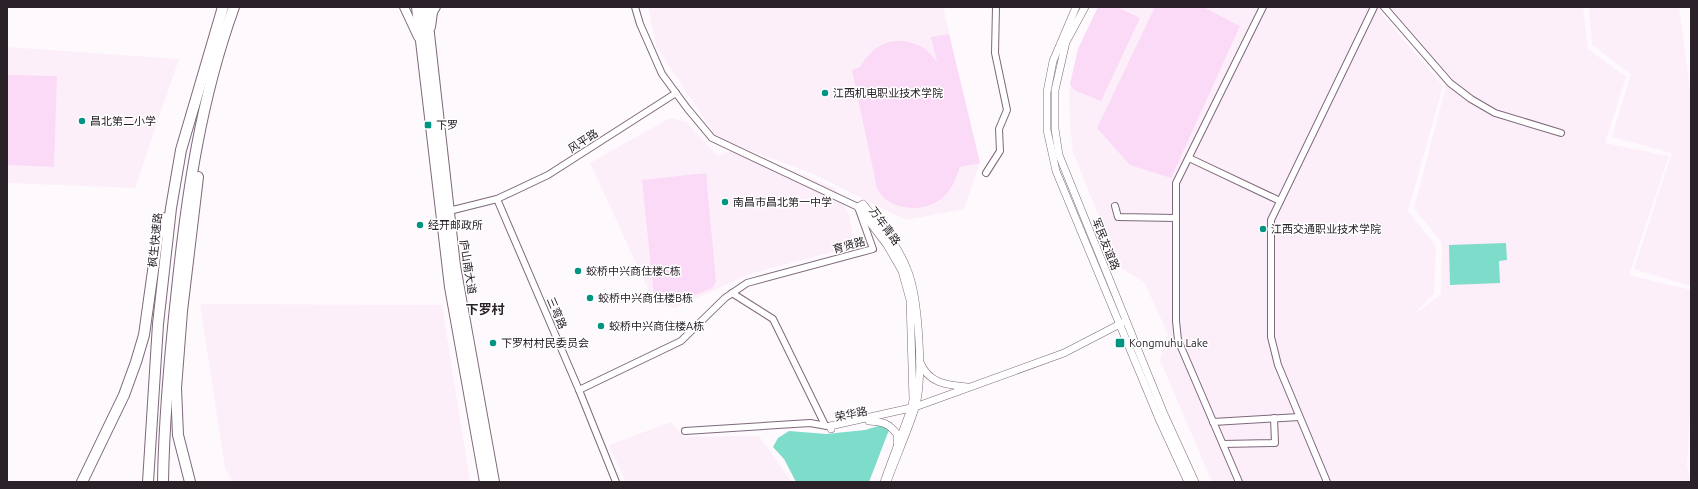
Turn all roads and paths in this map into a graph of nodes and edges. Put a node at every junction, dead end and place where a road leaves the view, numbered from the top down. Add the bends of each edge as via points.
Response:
1 (223, 7) edge
2 (234, 7) edge
3 (404, 7) edge
4 (417, 7) edge
5 (426, 7) edge
6 (436, 7) edge
7 (635, 7) edge
8 (996, 7) edge
9 (1076, 7) edge
10 (1085, 7) edge
11 (1263, 7) edge
12 (1374, 7) edge
13 (1384, 7) edge
14 (425, 41) junction
15 (676, 93) junction
16 (201, 120) junction
17 (1561, 133) dead end
18 (1189, 158) junction
19 (986, 173) dead end
20 (498, 199) junction
21 (1280, 201) junction
22 (1115, 206) dead end
23 (858, 207) junction
24 (171, 208) junction
25 (449, 211) junction
26 (1176, 218) junction
27 (732, 294) junction
28 (1124, 325) junction
29 (918, 358) junction
30 (971, 387) junction
31 (579, 390) junction
32 (912, 410) junction
33 (1300, 417) junction
34 (1274, 418) junction
35 (870, 421) junction
36 (1213, 422) junction
37 (828, 426) junction
38 (685, 431) dead end
39 (1223, 444) junction
40 (898, 446) junction
41 (82, 482) edge
42 (148, 482) edge
43 (164, 482) edge
44 (190, 482) edge
45 (485, 482) edge
46 (494, 482) edge
47 (616, 482) edge
48 (885, 482) edge
49 (1188, 482) edge
50 (1195, 482) edge
51 (1239, 482) edge
52 (1327, 482) edge

1 - 24 highway, 枫生快速路 via 181,150
2 - 16 highway via 211,78
3 - 14 main road
4 - 14 highway, 庐山南大道
5 - 14 highway, 庐山南大道
6 - 14 main road
7 - 15 street via 662,74
8 - 19 street via 995,53 1007,110 999,129 1000,151
9 - 28 street, 军民友谊路 via 1053,62 1048,92 1047,130 1056,171
10 - 28 street, 军民友谊路 via 1066,42 1055,90 1055,129 1059,155
11 - 18 street
12 - 21 street
13 - 17 street via 1450,83 1471,99 1495,113
14 - 25 highway, 庐山南大道
14 - 45 highway, 庐山南大道 via 450,287
15 - 20 street, 风平路 via 548,175
15 - 23 street via 712,138
16 - 43 highway via 185,212 169,361
16 - 44 highway via 200,160 183,297 176,388 178,434
18 - 21 street
18 - 26 street via 1176,183
20 - 25 street
20 - 31 street, 三弯路
21 - 33 street via 1271,220 1271,337 1278,365
22 - 26 street via 1118,217
23 - 27 street, 育贤路 via 873,249 747,283
23 - 29 street, 万年青路 via 863,204 892,242 908,269 915,300
23 - 32 street, 万年青路 via 887,245 902,271 910,300 914,389
24 - 41 highway via 158,236 144,335 136,362 124,395
24 - 42 highway, 枫生快速路 via 158,324
25 - 46 highway, 庐山南大道 via 455,266
26 - 36 street via 1178,340
27 - 31 street, 育贤路 via 681,341
27 - 37 street via 773,320
28 - 30 street, 荣华路 via 1064,352
28 - 32 street, 荣华路 via 1066,356
28 - 49 street, 军民友谊路 via 1159,419
28 - 50 street, 军民友谊路
29 - 30 street via 923,370 937,382
29 - 32 street, 万年青路 via 919,388
30 - 32 street, 荣华路
31 - 47 street, 三弯路
32 - 35 street, 荣华路
32 - 37 street, 荣华路
32 - 40 street, 万年青路
32 - 48 street, 万年青路
33 - 34 street
33 - 52 street
34 - 36 street
34 - 39 street via 1276,443
35 - 37 street, 荣华路 via 831,429
35 - 40 street via 884,422 892,428 898,434
36 - 39 street
37 - 38 street via 810,423
39 - 51 street
40 - 48 street, 万年青路

